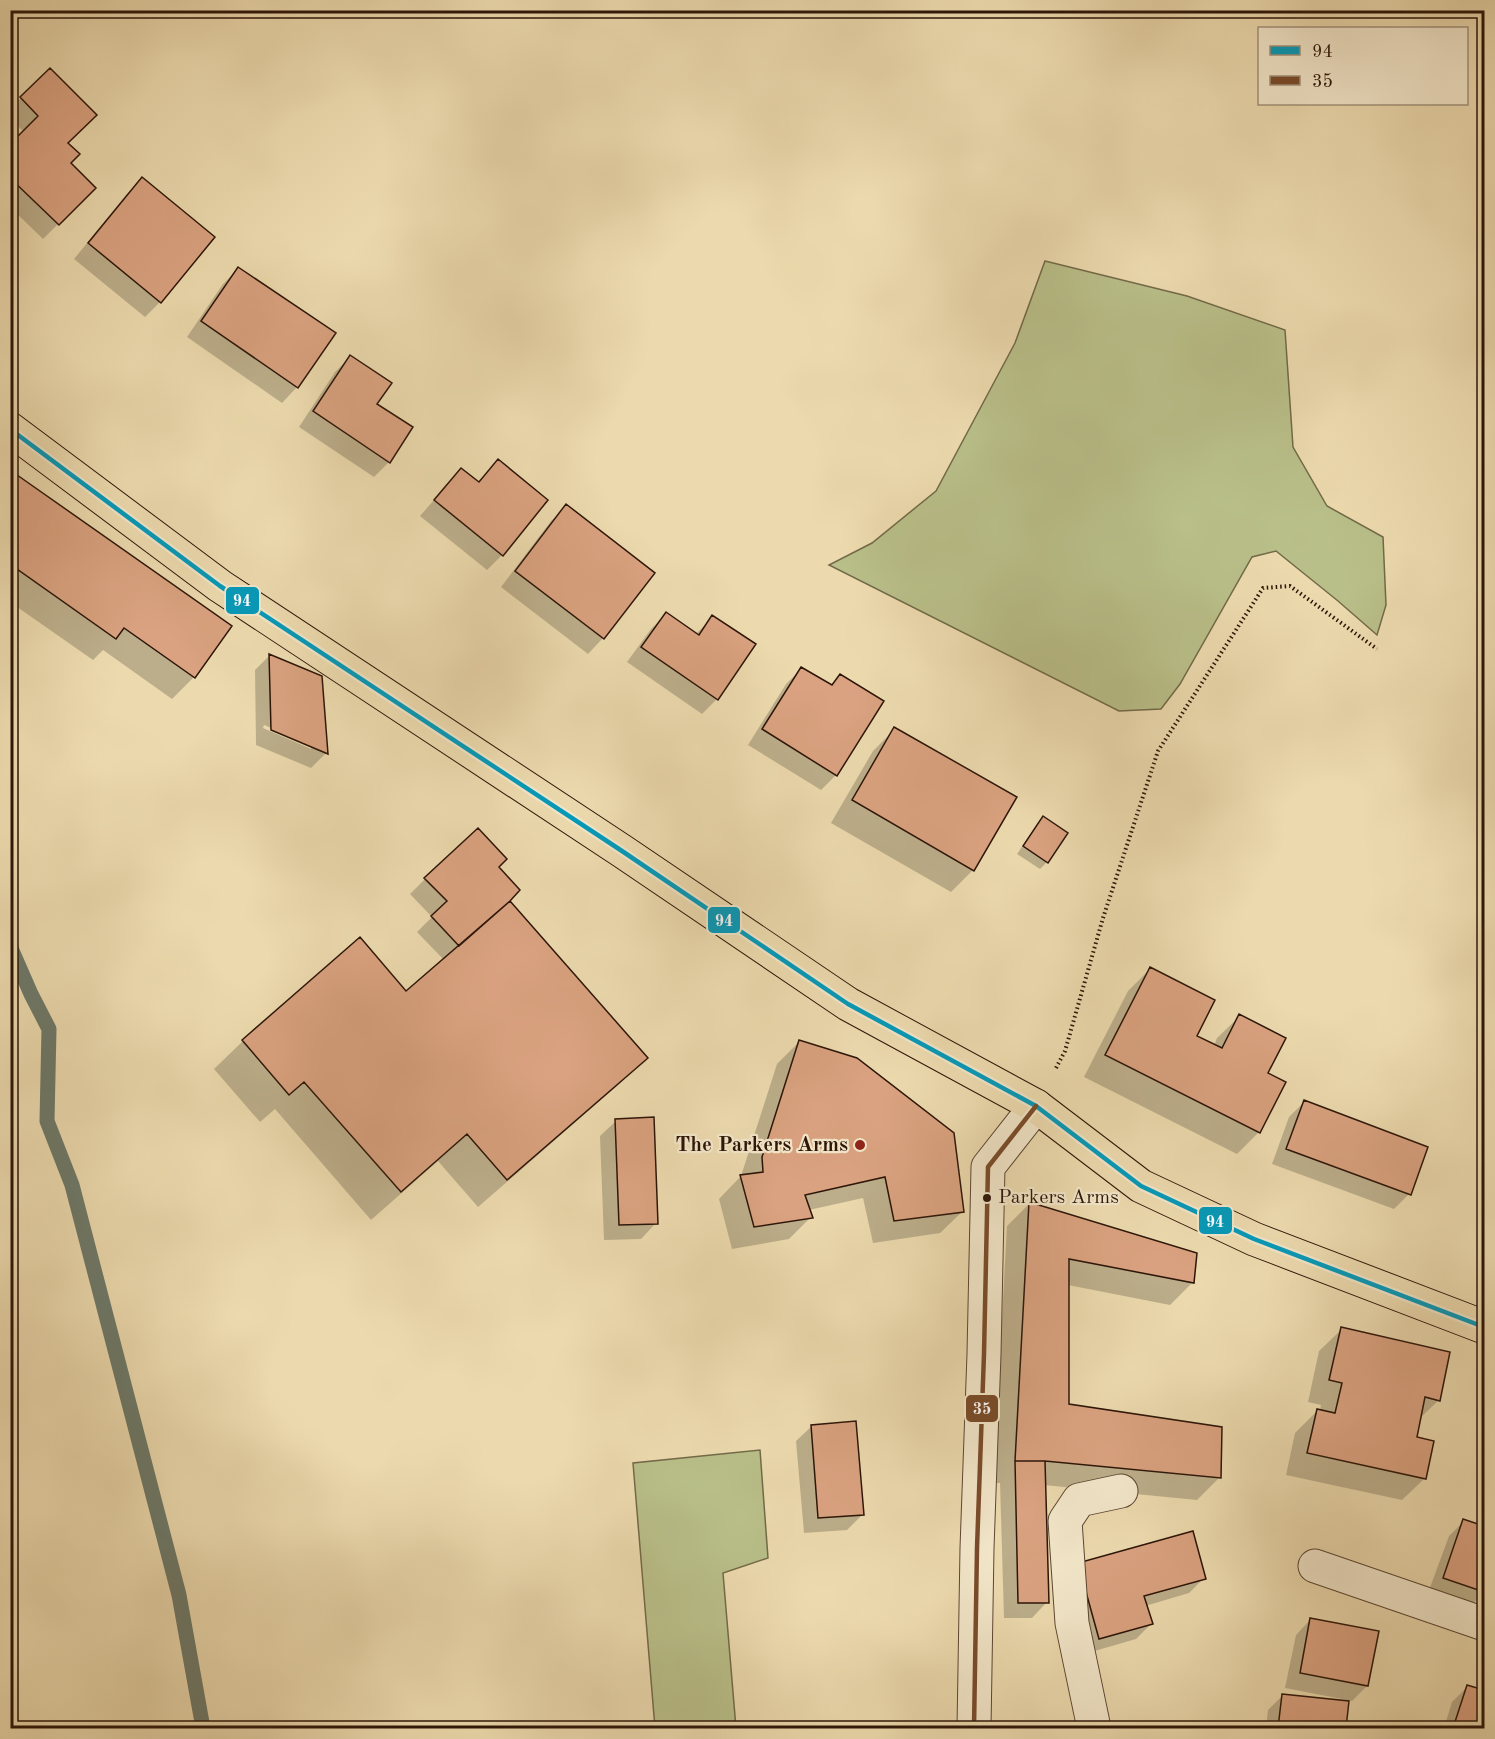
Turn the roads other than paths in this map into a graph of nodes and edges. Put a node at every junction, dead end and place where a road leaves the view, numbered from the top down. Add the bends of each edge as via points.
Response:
1 (10, 429) edge
2 (1036, 1106) junction
3 (1485, 1328) edge
4 (1122, 1491) dead end
5 (1315, 1566) dead end
6 (1485, 1624) edge
7 (974, 1728) edge
8 (1094, 1728) edge

1 - 2 highway via 220,586 848,1004
2 - 3 highway via 1141,1186 1254,1239
2 - 7 street via 988,1167
4 - 8 street via 1079,1500 1065,1521 1072,1623
5 - 6 street

